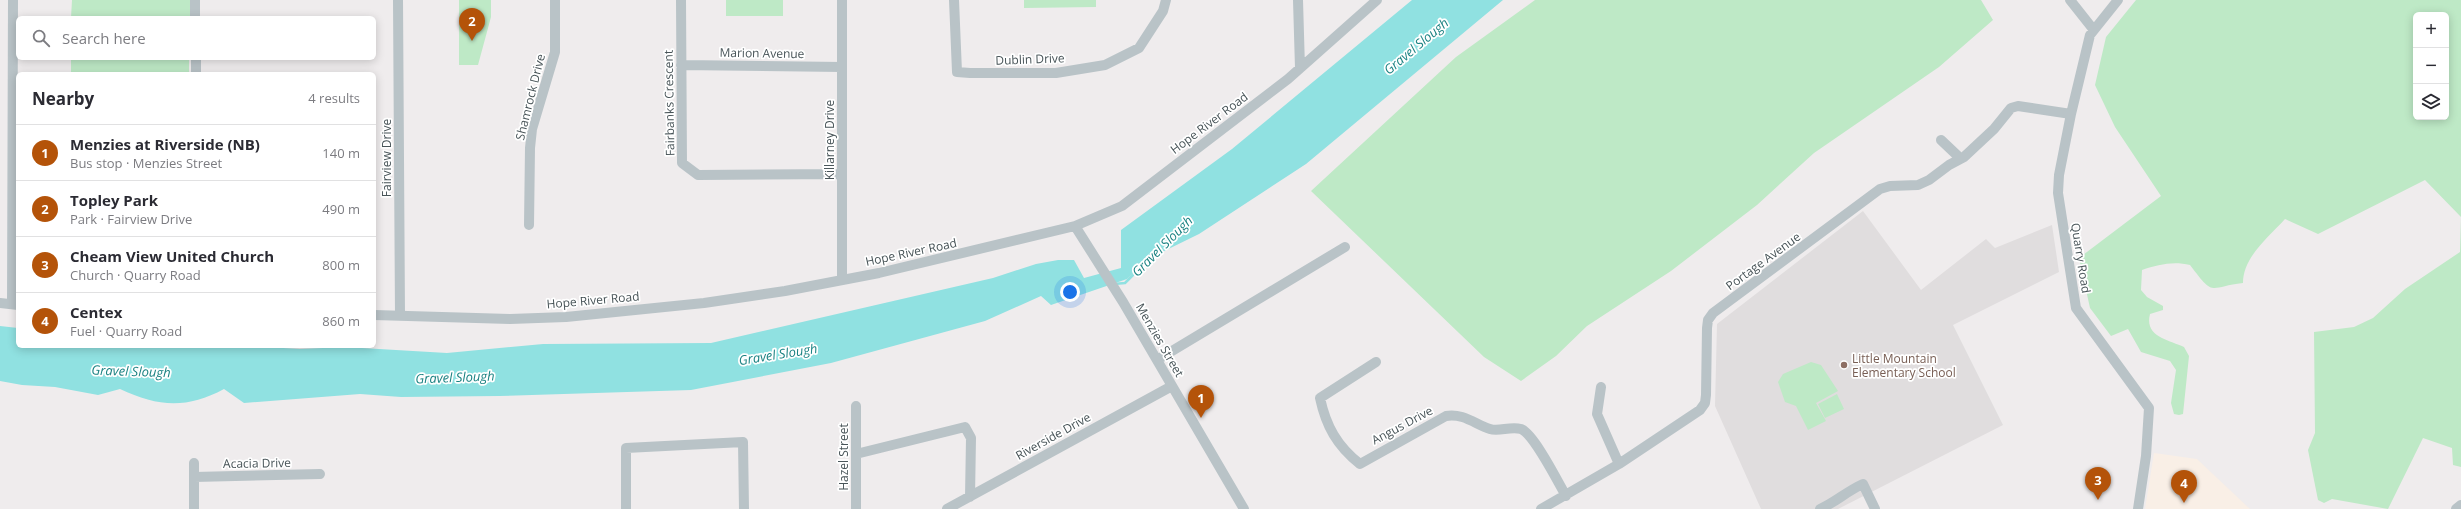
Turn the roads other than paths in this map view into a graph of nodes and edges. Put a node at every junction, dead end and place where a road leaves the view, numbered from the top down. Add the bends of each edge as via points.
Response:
1 (12, 0) edge
2 (195, 0) edge
3 (398, 0) edge
4 (554, 0) edge
5 (681, 0) edge
6 (842, 0) edge
7 (954, 0) edge
8 (1166, 0) edge
9 (1298, 0) edge
10 (1377, 0) edge
11 (2070, 0) edge
12 (2118, 0) edge
13 (195, 16) edge
14 (2093, 29) junction
15 (196, 60) edge
16 (681, 65) junction
17 (842, 67) junction
18 (1300, 68) junction
19 (196, 72) edge
20 (2071, 114) junction
21 (1941, 140) dead end
22 (1960, 158) junction
23 (842, 174) junction
24 (529, 225) dead end
25 (1075, 226) junction
26 (1346, 247) dead end
27 (842, 280) junction
28 (0, 303) edge
29 (15, 305) edge
30 (376, 315) edge
31 (400, 316) junction
32 (1157, 360) junction
33 (1376, 362) dead end
34 (1172, 386) junction
35 (1601, 388) dead end
36 (856, 406) dead end
37 (856, 454) junction
38 (194, 463) dead end
39 (1619, 464) junction
40 (320, 474) dead end
41 (194, 477) junction
42 (1566, 496) junction
43 (970, 497) junction
44 (2461, 505) edge
45 (194, 509) edge
46 (626, 509) edge
47 (744, 509) edge
48 (856, 509) edge
49 (947, 509) edge
50 (1243, 509) edge
51 (1541, 509) edge
52 (1820, 509) edge
53 (1875, 509) edge
54 (2138, 509) edge
55 (2456, 509) edge

1 - 29 street
2 - 13 street
3 - 31 street, Fairview Drive
4 - 24 street, Shamrock Drive via 555,52 532,129
5 - 16 street, Fairbanks Crescent
6 - 17 street, Killarney Drive
7 - 8 street, Dublin Drive via 957,72 1056,73 1105,65 1139,48 1163,11
9 - 18 street
10 - 18 street, Hope River Road
11 - 14 street
12 - 14 street, Quarry Road
14 - 20 street, Quarry Road
15 - 19 street
16 - 17 street, Marion Avenue
16 - 23 street, Fairbanks Crescent via 682,163 698,175
17 - 23 street, Killarney Drive
18 - 25 street, Hope River Road via 1122,206
20 - 22 street, Portage Avenue via 2018,106 2011,108 1994,129
20 - 54 street, Quarry Road via 2058,193 2076,308 2149,408
21 - 22 street
22 - 39 street, Portage Avenue via 1924,183 1880,189 1713,313 1708,320 1707,328 1706,395 1703,408
23 - 27 street, Killarney Drive
25 - 27 street, Hope River Road via 976,251
25 - 32 street, Menzies Street
26 - 32 street
27 - 31 street, Hope River Road via 704,303 566,317 510,319
28 - 29 street
30 - 31 street, Hope River Road
32 - 34 street, Menzies Street
33 - 42 street, Angus Drive via 1320,398 1324,419 1333,435 1345,452 1360,464 1446,416 1454,415 1492,430 1507,427 1522,430 1537,446
34 - 43 street, Riverside Drive
34 - 50 street, Menzies Street
35 - 39 street via 1597,414
36 - 37 street, Hazel Street
37 - 43 street via 965,427 971,438
37 - 48 street, Hazel Street
38 - 41 street
39 - 42 street, Portage Avenue
40 - 41 street, Acacia Drive
41 - 45 street
42 - 51 street, Portage Avenue
43 - 49 street, Riverside Drive
44 - 55 street
46 - 47 street via 626,448 743,442
52 - 53 street via 1836,501 1845,492 1863,484

